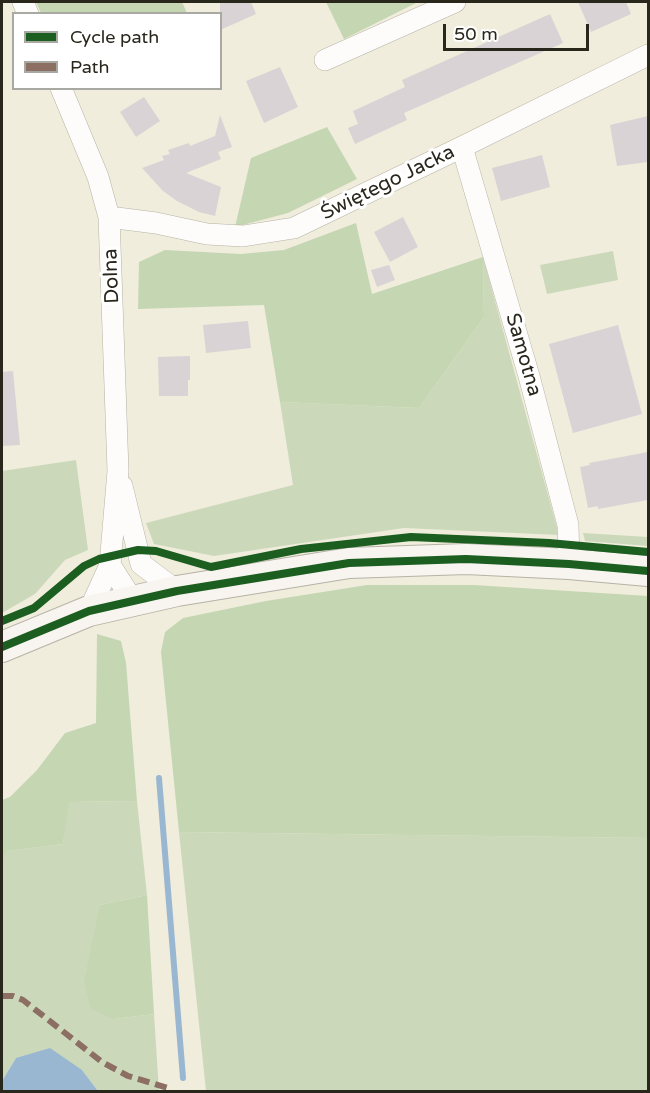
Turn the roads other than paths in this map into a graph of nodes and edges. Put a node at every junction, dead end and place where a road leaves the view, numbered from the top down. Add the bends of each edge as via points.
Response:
1 (455, 2) edge
2 (648, 54) edge
3 (325, 60) dead end
4 (62, 90) edge
5 (462, 147) junction
6 (109, 217) junction
7 (118, 471) junction
8 (141, 564) junction
9 (569, 564) junction
10 (110, 565) junction
11 (648, 571) edge
12 (177, 591) junction
13 (133, 601) junction
14 (89, 611) junction
15 (2, 647) edge

1 - 3 street
2 - 5 street, Świętego Jacka
4 - 6 street, Dolna via 98,177
5 - 6 street, Świętego Jacka via 294,228 243,236 207,234
5 - 9 street, Samotna via 568,525
6 - 7 street, Dolna
7 - 8 street, Dolna
7 - 10 street, Dolna
8 - 12 street
8 - 13 street, Dolna
9 - 11 street
9 - 12 street via 466,559 349,563
10 - 13 street
10 - 14 street, Dolna
12 - 13 street
13 - 14 street
14 - 15 street

